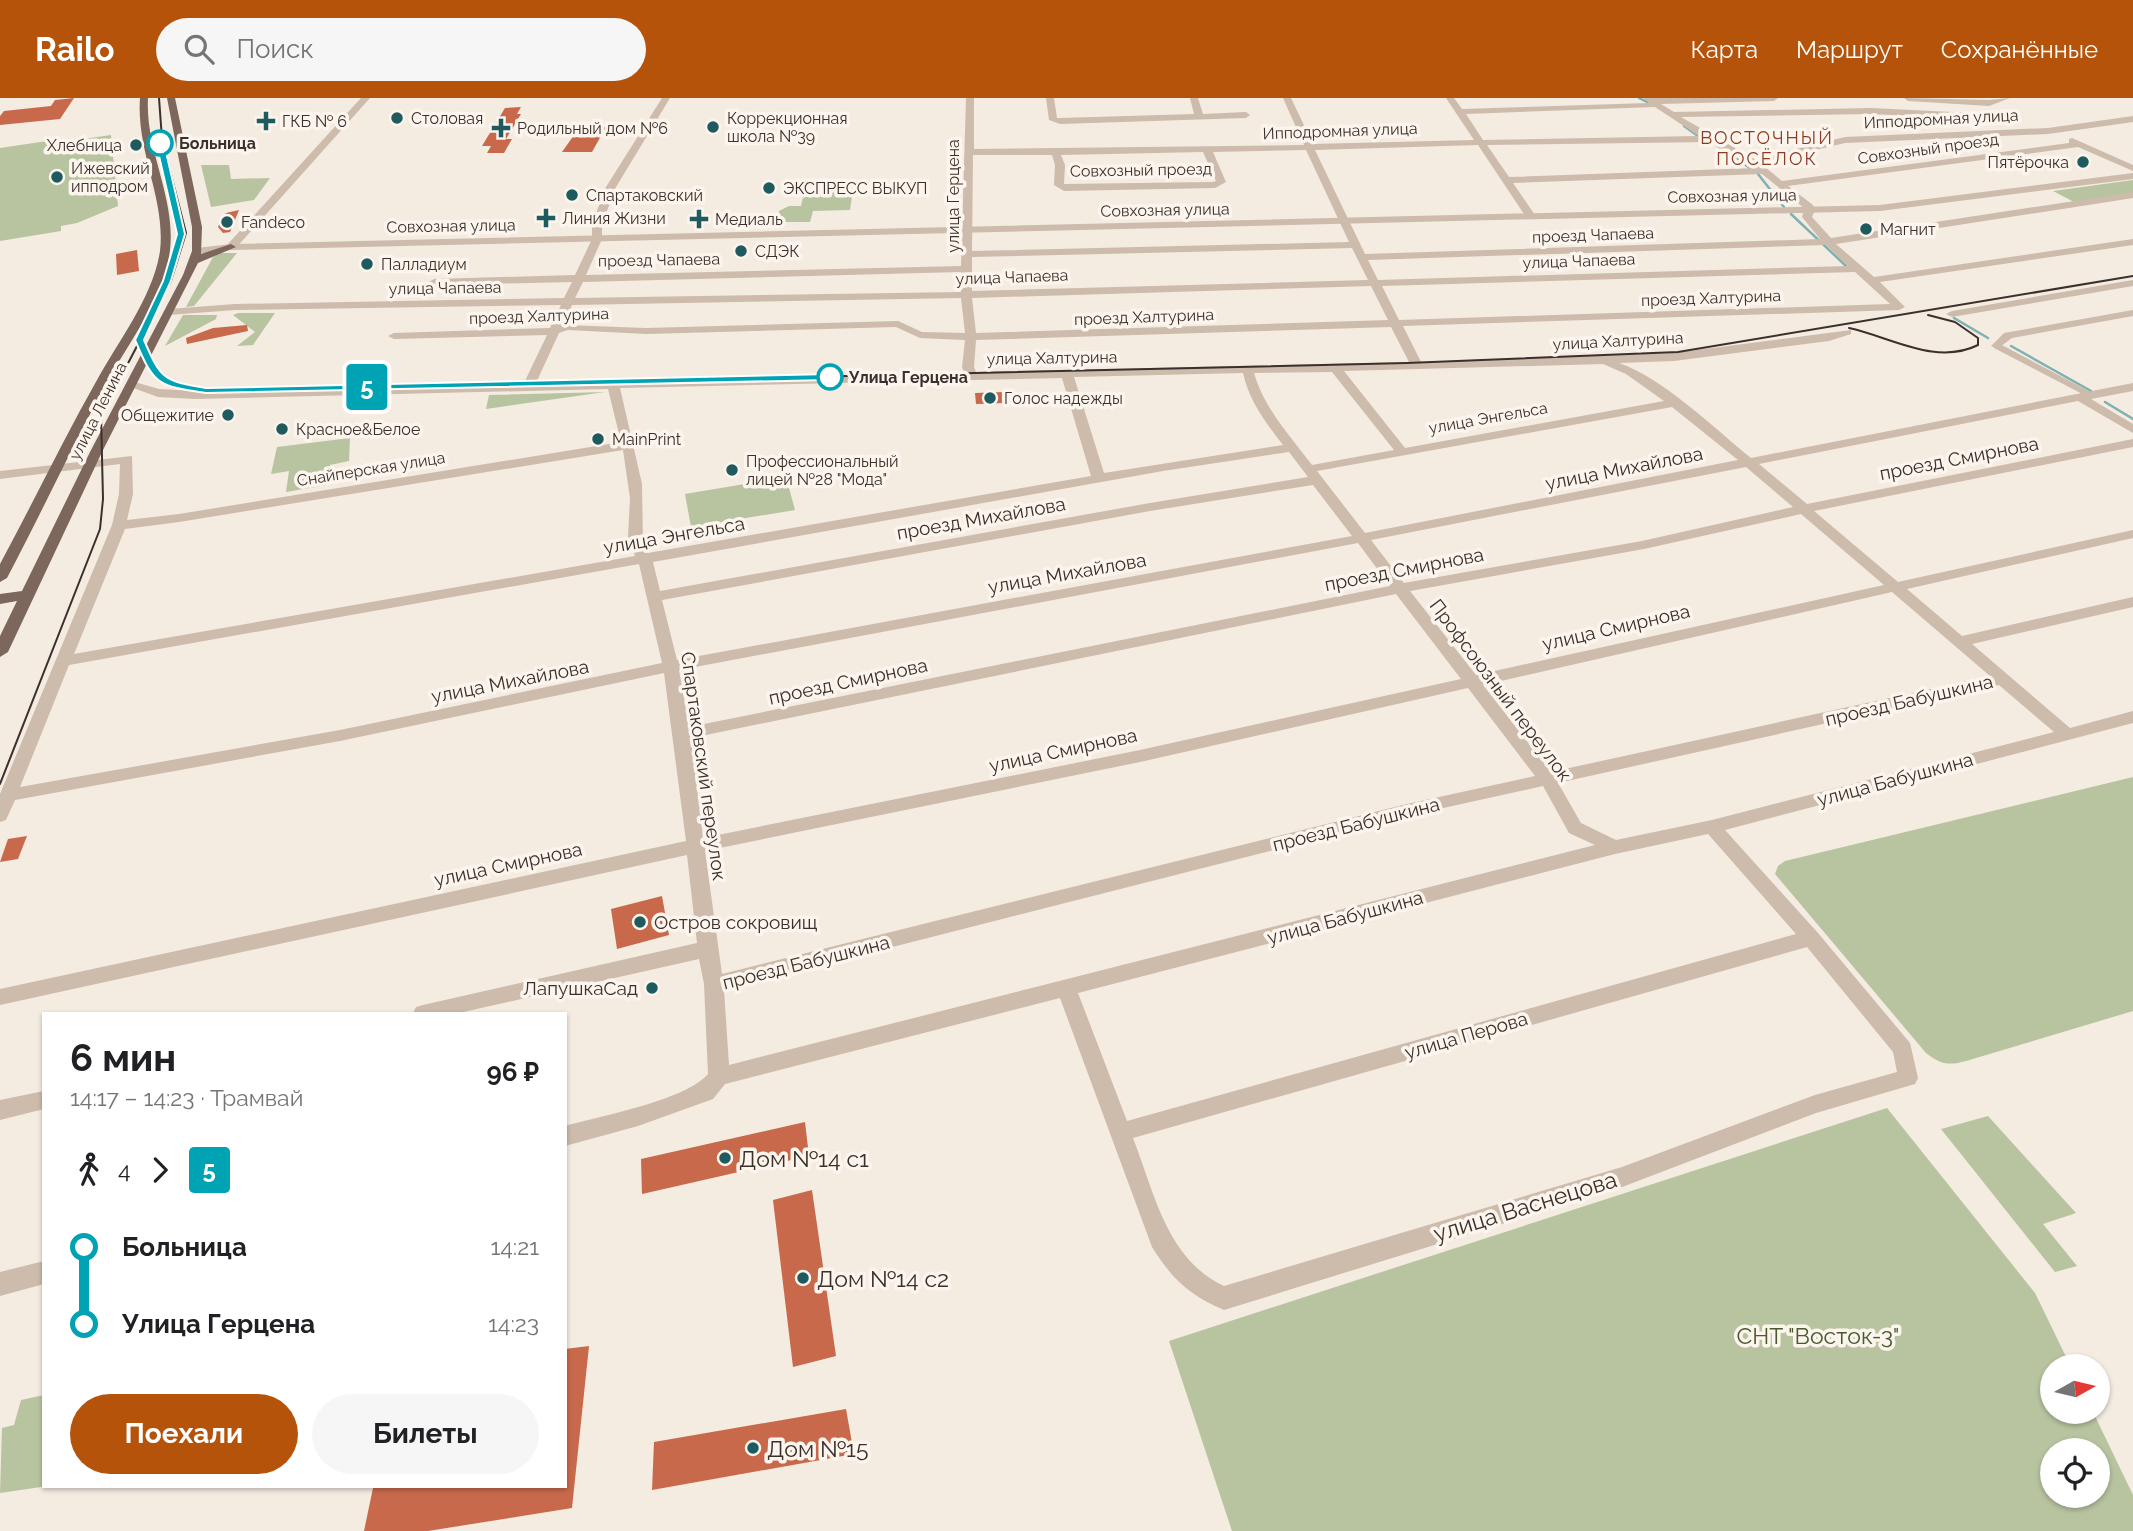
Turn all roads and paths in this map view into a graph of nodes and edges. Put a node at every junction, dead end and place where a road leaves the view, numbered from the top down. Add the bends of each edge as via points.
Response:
1 (144, 98) edge
2 (171, 98) edge
3 (366, 98) edge
4 (666, 98) edge
5 (970, 98) edge
6 (1050, 98) edge
7 (1194, 98) edge
8 (1287, 98) edge
9 (1450, 98) edge
10 (1774, 98) edge
11 (1908, 98) edge
12 (2006, 98) edge
13 (1652, 100) edge
14 (1989, 103) junction
15 (1461, 112) junction
16 (1675, 114) junction
17 (1246, 115) dead end
18 (1199, 117) junction
19 (2012, 118) junction
20 (2133, 119) edge
21 (159, 120) junction
22 (2048, 131) junction
23 (1712, 139) junction
24 (1480, 141) junction
25 (2081, 145) junction
26 (1309, 148) junction
27 (1207, 150) junction
28 (969, 152) junction
29 (1056, 153) junction
30 (1752, 162) junction
31 (2133, 168) edge
32 (1763, 171) junction
33 (2133, 176) edge
34 (1506, 180) junction
35 (1779, 184) junction
36 (2133, 195) edge
37 (1810, 210) junction
38 (1530, 215) junction
39 (1343, 221) junction
40 (967, 229) junction
41 (197, 237) junction
42 (597, 239) junction
43 (1826, 242) junction
44 (2133, 242) edge
45 (1355, 245) junction
46 (231, 247) junction
47 (175, 253) junction
48 (969, 254) junction
49 (195, 256) junction
50 (1361, 257) junction
51 (968, 269) junction
52 (1856, 269) junction
53 (579, 277) junction
54 (1874, 281) junction
55 (433, 282) dead end
56 (1375, 282) junction
57 (2133, 283) edge
58 (966, 294) junction
59 (569, 301) junction
60 (169, 312) junction
61 (2133, 313) edge
62 (1952, 314) dead end
63 (1396, 326) junction
64 (554, 331) junction
65 (1847, 332) dead end
66 (394, 335) dead end
67 (971, 337) junction
68 (1997, 346) joint
69 (1599, 361) junction
70 (1417, 366) junction
71 (1336, 369) junction
72 (1248, 372) junction
73 (1067, 375) junction
74 (972, 377) junction
75 (131, 385) junction
76 (613, 385) junction
77 (2133, 387) edge
78 (528, 388) junction
79 (2087, 397) junction
80 (1674, 403) junction
81 (2133, 429) edge
82 (2133, 443) edge
83 (628, 445) junction
84 (1292, 447) junction
85 (1402, 452) junction
86 (91, 464) junction
87 (1751, 464) junction
88 (55, 468) junction
89 (1313, 474) junction
90 (0, 475) edge
91 (1099, 479) junction
92 (1804, 509) junction
93 (119, 525) junction
94 (2133, 534) edge
95 (1362, 538) junction
96 (645, 560) junction
97 (0, 578) edge
98 (1894, 587) junction
99 (1401, 588) junction
100 (27, 595) junction
101 (654, 597) junction
102 (0, 599) edge
103 (2133, 602) edge
104 (1959, 642) junction
105 (0, 652) edge
106 (64, 660) junction
107 (671, 666) junction
108 (2003, 679) junction
109 (1469, 681) junction
110 (2133, 717) edge
111 (682, 734) junction
112 (2067, 734) junction
113 (1548, 780) junction
114 (8, 795) junction
115 (0, 816) edge
116 (1712, 827) junction
117 (1575, 828) junction
118 (695, 846) junction
119 (1615, 847) junction
120 (1570, 858) junction
121 (1811, 938) junction
122 (707, 949) junction
123 (714, 984) junction
124 (1068, 989) junction
125 (0, 997) edge
126 (427, 1012) edge
127 (719, 1077) junction
128 (42, 1100) edge
129 (0, 1110) edge
130 (1122, 1132) junction
131 (567, 1135) edge
132 (42, 1273) edge
133 (0, 1284) edge

1 - 21 main road, улица Ленина
2 - 21 main road, улица Ленина
3 - 46 street
4 - 42 street via 610,191
5 - 28 street, улица Герцена
6 - 18 street via 1054,120 1060,121
7 - 18 street
8 - 26 street
9 - 15 street
10 - 13 street
11 - 14 street
12 - 14 street
13 - 15 street via 1651,106
13 - 16 street
14 - 19 street
15 - 24 street
16 - 19 street via 1871,111
16 - 23 street
17 - 18 street
19 - 22 street
20 - 22 street, Ипподромная улица
21 - 41 main road, улица Ленина via 189,184
21 - 47 main road, улица Ленина via 166,235
22 - 25 street
22 - 30 street, Ипподромная улица via 1845,140
23 - 24 street, Ипподромная улица
23 - 30 street
24 - 26 street, Ипподромная улица
24 - 34 street
25 - 31 street
25 - 35 street, Совхозный проезд
26 - 27 street, Ипподромная улица
26 - 39 street
27 - 29 street, Ипподромная улица
27 - 29 street, Совхозный проезд via 1221,183 1215,186 1064,188 1059,185
28 - 29 street, Ипподромная улица
28 - 40 street, улица Герцена
30 - 32 street
32 - 34 street
32 - 35 street
33 - 37 street, Совхозная улица via 1880,208
34 - 38 street
35 - 37 street
36 - 43 street
37 - 38 street, Совхозная улица
37 - 43 street via 1807,217
38 - 39 street, Совхозная улица
39 - 40 street, Совхозная улица
39 - 45 street
40 - 42 street, Совхозная улица
40 - 48 street, улица Герцена
41 - 46 main road
41 - 49 main road, улица Ленина
42 - 46 street, Совхозная улица
42 - 53 street
43 - 50 street, проезд Чапаева
43 - 52 street
44 - 54 street
45 - 48 street
45 - 50 street
46 - 49 main road
47 - 49 main road
47 - 88 main road, улица Ленина
48 - 51 street, улица Герцена
49 - 60 main road, улица Ленина
50 - 56 street
51 - 53 street, проезд Чапаева
51 - 58 street, улица Герцена
52 - 54 street
52 - 56 street, улица Чапаева
53 - 55 street, проезд Чапаева
53 - 59 street
54 - 63 street, проезд Халтурина via 1899,307
56 - 58 street, улица Чапаева
56 - 63 street
57 - 62 street
58 - 59 street, улица Чапаева
58 - 67 street, улица Герцена
59 - 60 street, улица Чапаева
59 - 64 street
60 - 75 main road, улица Ленина
61 - 68 street via 2008,335
63 - 67 street, проезд Халтурина
63 - 70 street
64 - 66 street, проезд Халтурина
64 - 67 street, проезд Халтурина via 567,327 646,331 898,324 920,335
64 - 78 street
65 - 69 street, улица Халтурина via 1674,357
67 - 74 street, улица Герцена via 968,366
68 - 79 street via 2044,368
69 - 70 street, улица Халтурина
69 - 80 street via 1630,371
70 - 71 street, улица Халтурина
71 - 72 street, улица Халтурина
71 - 85 street
72 - 73 street, улица Халтурина
72 - 84 street, Профсоюзный переулок via 1269,418
73 - 74 street, улица Халтурина
73 - 91 street
74 - 76 street, улица Халтурина
75 - 78 street, улица Халтурина via 158,393 195,395
75 - 86 main road, улица Ленина
76 - 78 street, улица Халтурина
76 - 83 street, Спартаковский переулок
77 - 79 street, улица Михайлова
79 - 81 street
79 - 87 street, улица Михайлова
80 - 85 street, улица Энгельса
80 - 87 street
82 - 92 street, проезд Смирнова
83 - 93 street, Снайперская улица
83 - 96 street, Спартаковский переулок via 637,501 633,526 637,551
84 - 89 street, Профсоюзный переулок
84 - 91 street, улица Энгельса
85 - 89 street, улица Энгельса
86 - 88 street
86 - 93 street via 127,459
86 - 100 main road, улица Ленина
87 - 92 street
87 - 95 street, улица Михайлова
88 - 90 street
88 - 97 main road, улица Ленина
89 - 95 street, Профсоюзный переулок
89 - 101 street, проезд Михайлова
91 - 96 street, улица Энгельса
92 - 98 street
92 - 99 street, проезд Смирнова via 1644,545
93 - 106 street
94 - 98 street, улица Смирнова
95 - 99 street, Профсоюзный переулок
95 - 107 street, улица Михайлова
96 - 101 street, Спартаковский переулок
96 - 106 street, улица Энгельса
98 - 104 street
98 - 109 street, улица Смирнова
99 - 109 street, Профсоюзный переулок
99 - 111 street, проезд Смирнова
100 - 102 main road
100 - 105 main road, улица Ленина
101 - 107 street, Спартаковский переулок
103 - 104 street
104 - 108 street
106 - 114 street
107 - 111 street, Спартаковский переулок
107 - 114 street, улица Михайлова
108 - 112 street
108 - 113 street, проезд Бабушкина
109 - 113 street, Профсоюзный переулок
109 - 118 street, улица Смирнова via 1140,755
110 - 112 street, улица Бабушкина
111 - 118 street, Спартаковский переулок
112 - 116 street, улица Бабушкина
113 - 117 street, Профсоюзный переулок
113 - 123 street, проезд Бабушкина via 1407,810
114 - 115 street
116 - 119 street, улица Бабушкина
116 - 121 street
117 - 119 street
117 - 120 street
118 - 122 street, Спартаковский переулок
118 - 125 street, улица Смирнова
119 - 120 street, улица Бабушкина
120 - 124 street, улица Бабушкина
121 - 130 street, улица Перова
121 - 130 street, улица Васнецова via 1903,1049 1908,1078 1815,1104 1622,1177 1224,1298 1204,1290 1181,1272 1160,1239
122 - 123 street, Спартаковский переулок
122 - 126 street, проезд Бабушкина
123 - 127 street, Спартаковский переулок
124 - 127 street, улица Бабушкина
124 - 130 street, улица Васнецова
127 - 131 street, улица Бабушкина via 706,1092
128 - 129 street
132 - 133 street

